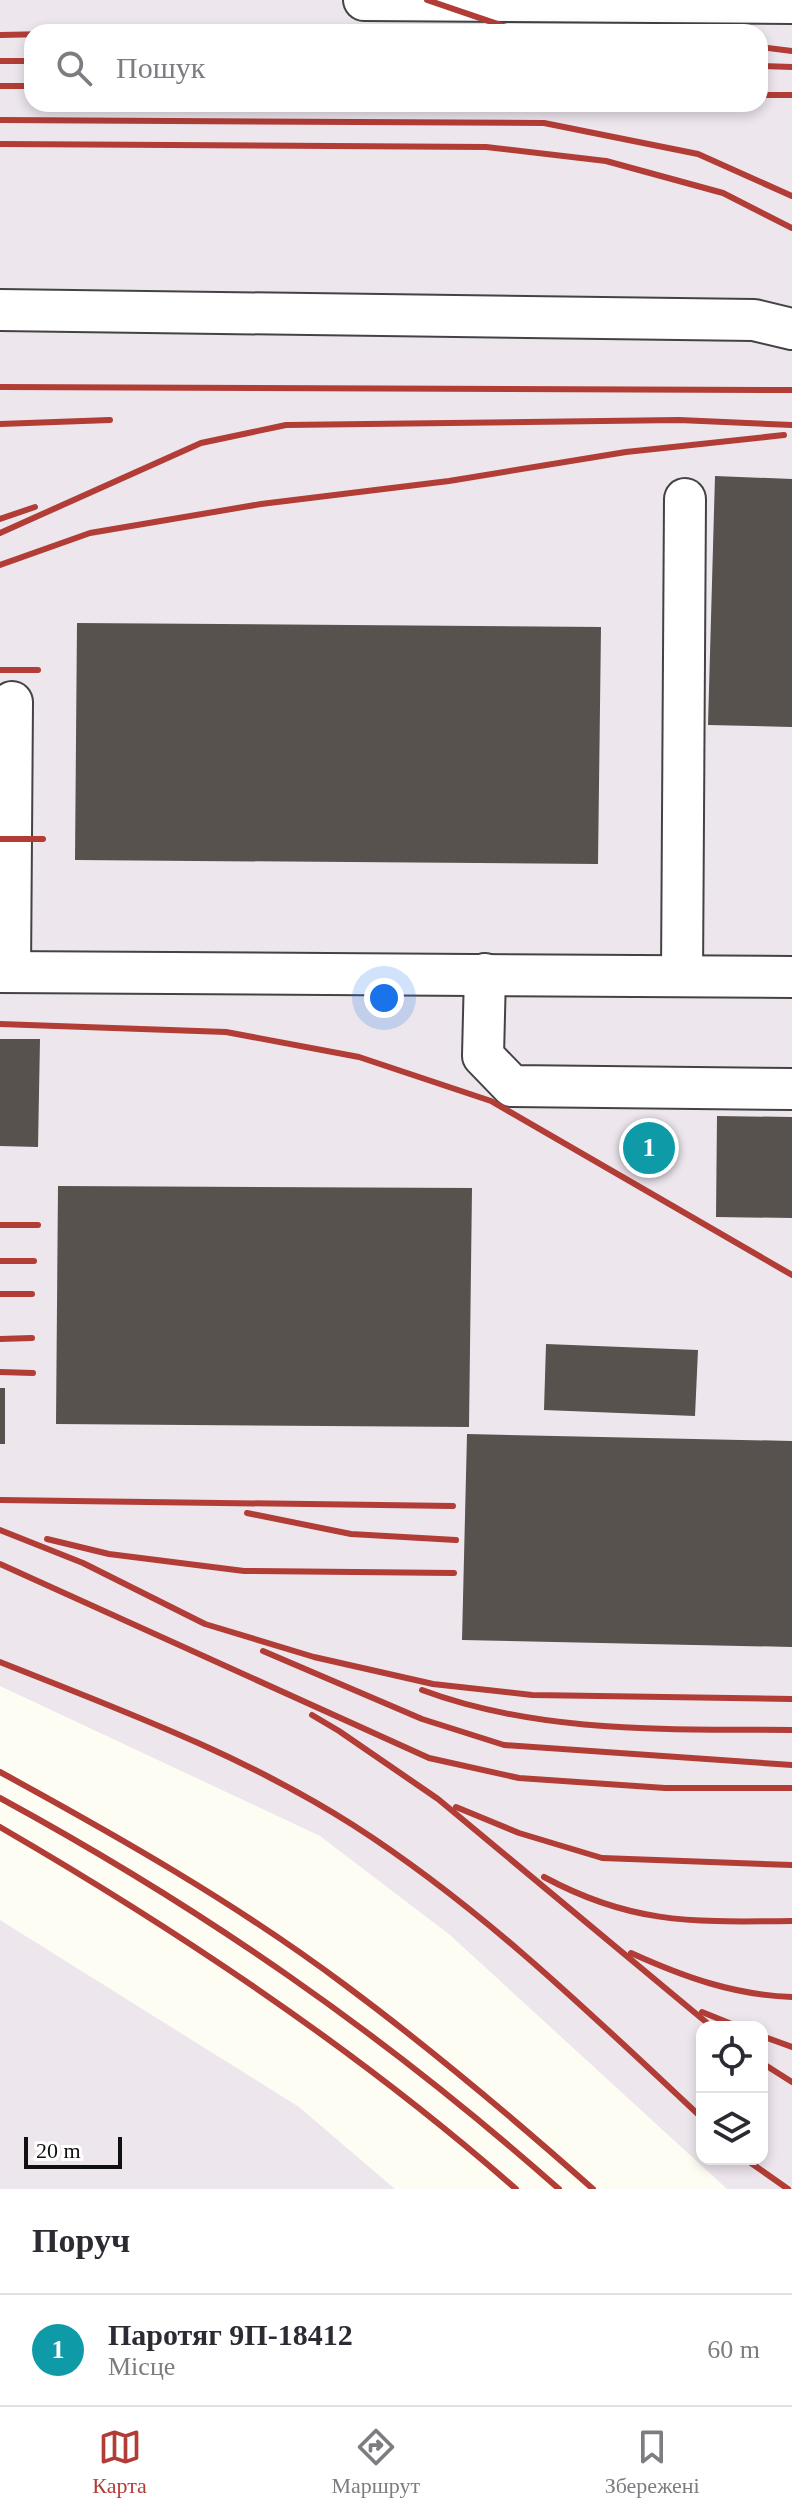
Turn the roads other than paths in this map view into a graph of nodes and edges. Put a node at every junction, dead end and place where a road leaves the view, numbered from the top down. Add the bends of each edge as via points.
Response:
1 (364, 0) edge
2 (792, 3) edge
3 (0, 310) edge
4 (792, 329) edge
5 (685, 499) dead end
6 (12, 702) dead end
7 (5, 972) edge
8 (485, 974) junction
9 (682, 975) junction
10 (792, 977) edge
11 (792, 1089) edge

1 - 2 lane
3 - 4 lane via 754,320
5 - 9 lane
6 - 7 lane
7 - 8 lane
8 - 9 lane
8 - 11 lane via 483,1056 512,1086
9 - 10 lane

